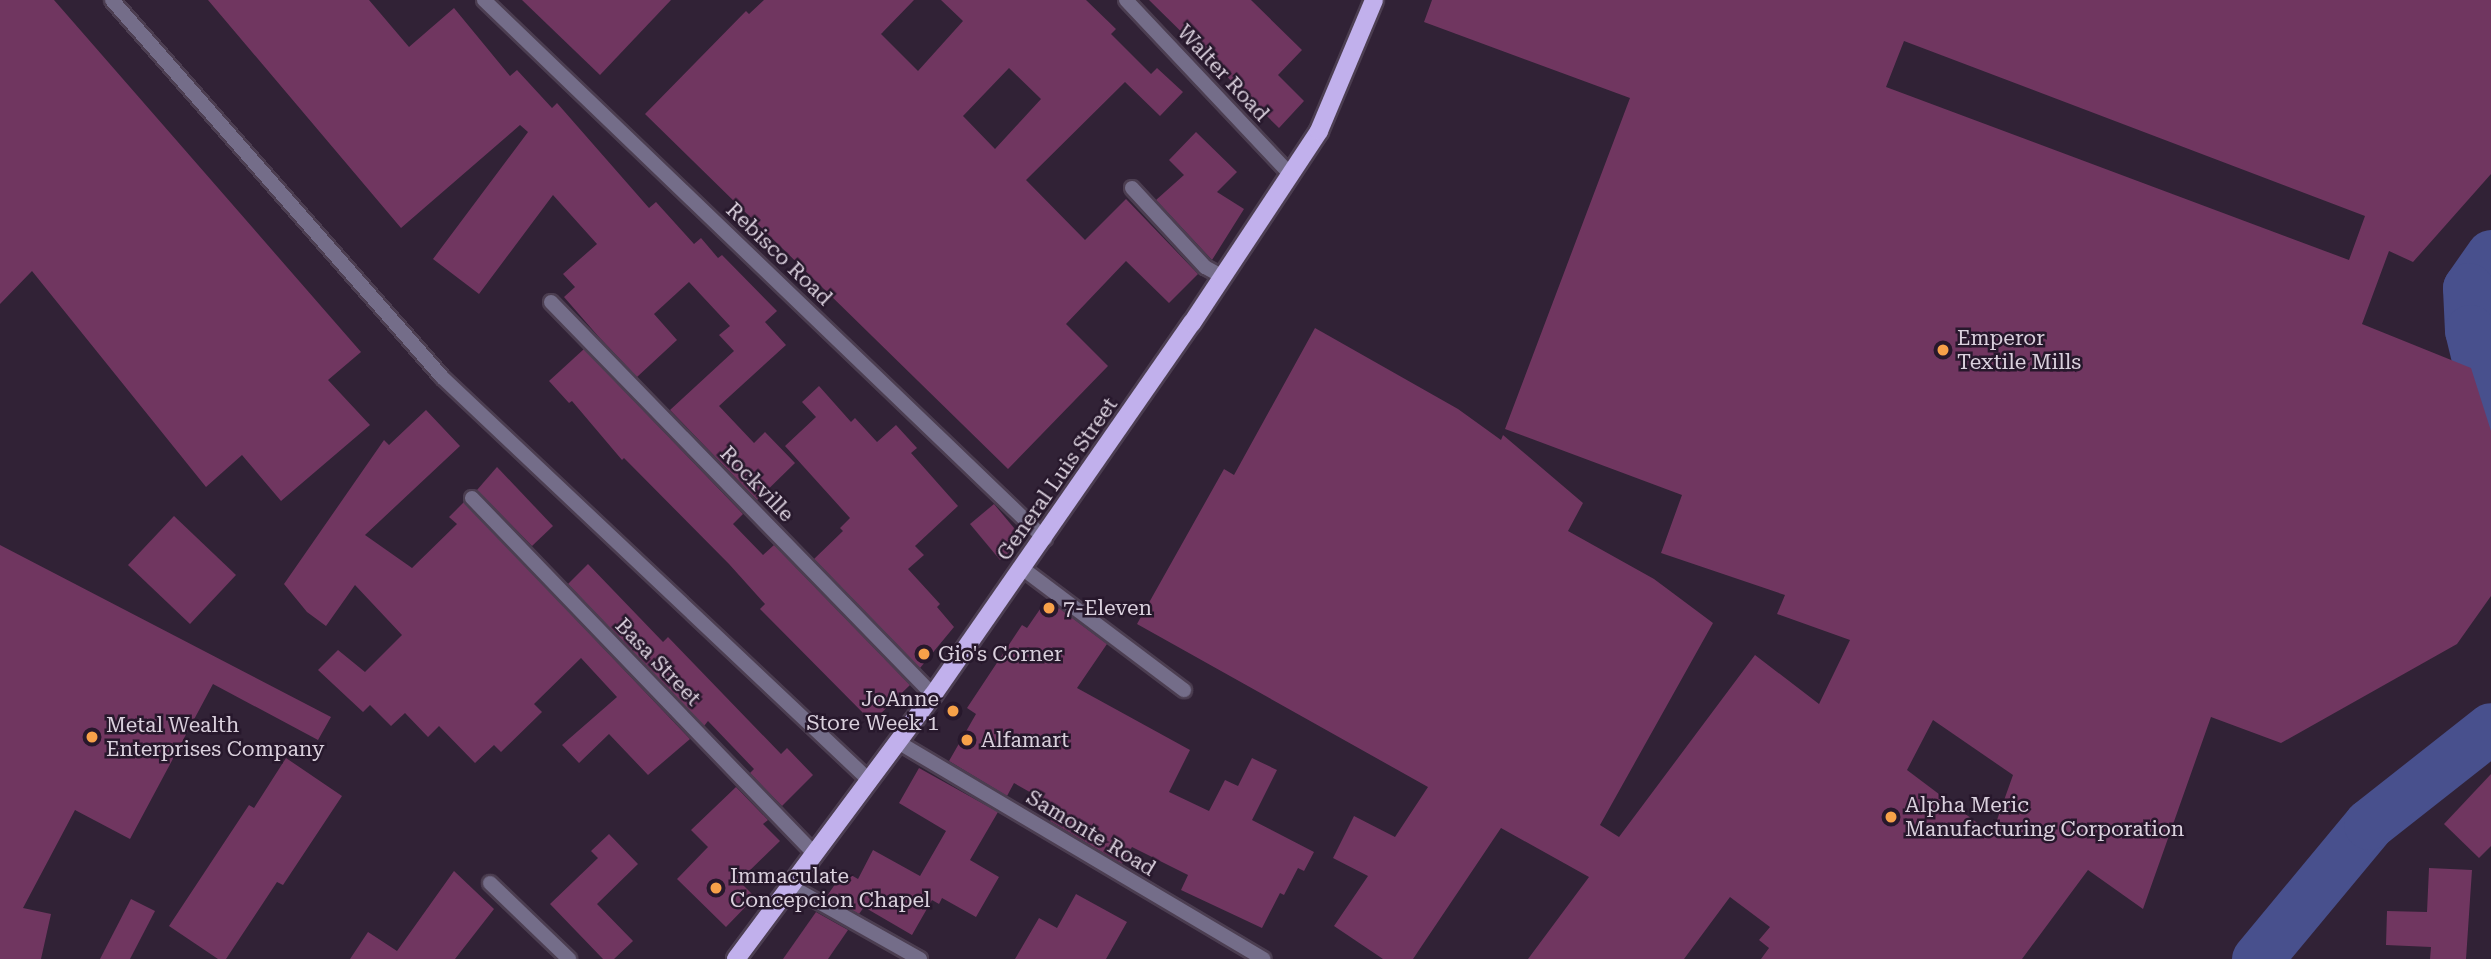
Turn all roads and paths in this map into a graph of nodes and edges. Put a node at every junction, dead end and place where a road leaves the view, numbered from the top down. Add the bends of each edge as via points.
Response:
1 (112, 0) edge
2 (484, 0) edge
3 (1126, 0) edge
4 (1374, 0) edge
5 (1290, 174) junction
6 (1132, 188) dead end
7 (1221, 276) junction
8 (551, 302) dead end
9 (472, 498) dead end
10 (1045, 539) junction
11 (1022, 568) junction
12 (1184, 690) dead end
13 (933, 695) junction
14 (898, 742) junction
15 (870, 780) junction
16 (814, 854) junction
17 (489, 883) dead end
18 (792, 887) junction
19 (569, 959) edge
20 (736, 959) edge
21 (920, 959) edge
22 (1263, 959) edge

1 - 15 street via 372,303 442,377
2 - 10 street, Rebisco Road
3 - 5 street, Walter Road
4 - 5 main road, General Luis Street via 1337,94
5 - 7 main road, General Luis Street
6 - 7 street via 1205,267
7 - 10 main road, General Luis Street
8 - 13 street, Rockville
9 - 16 street, Basa Street
10 - 11 main road, General Luis Street
11 - 12 street
11 - 13 main road, General Luis Street
13 - 14 main road, General Luis Street
14 - 15 main road, General Luis Street
14 - 22 street, Samonte Road
15 - 16 main road, General Luis Street
16 - 18 main road, General Luis Street
17 - 19 street
18 - 20 main road, General Luis Street
18 - 21 street

